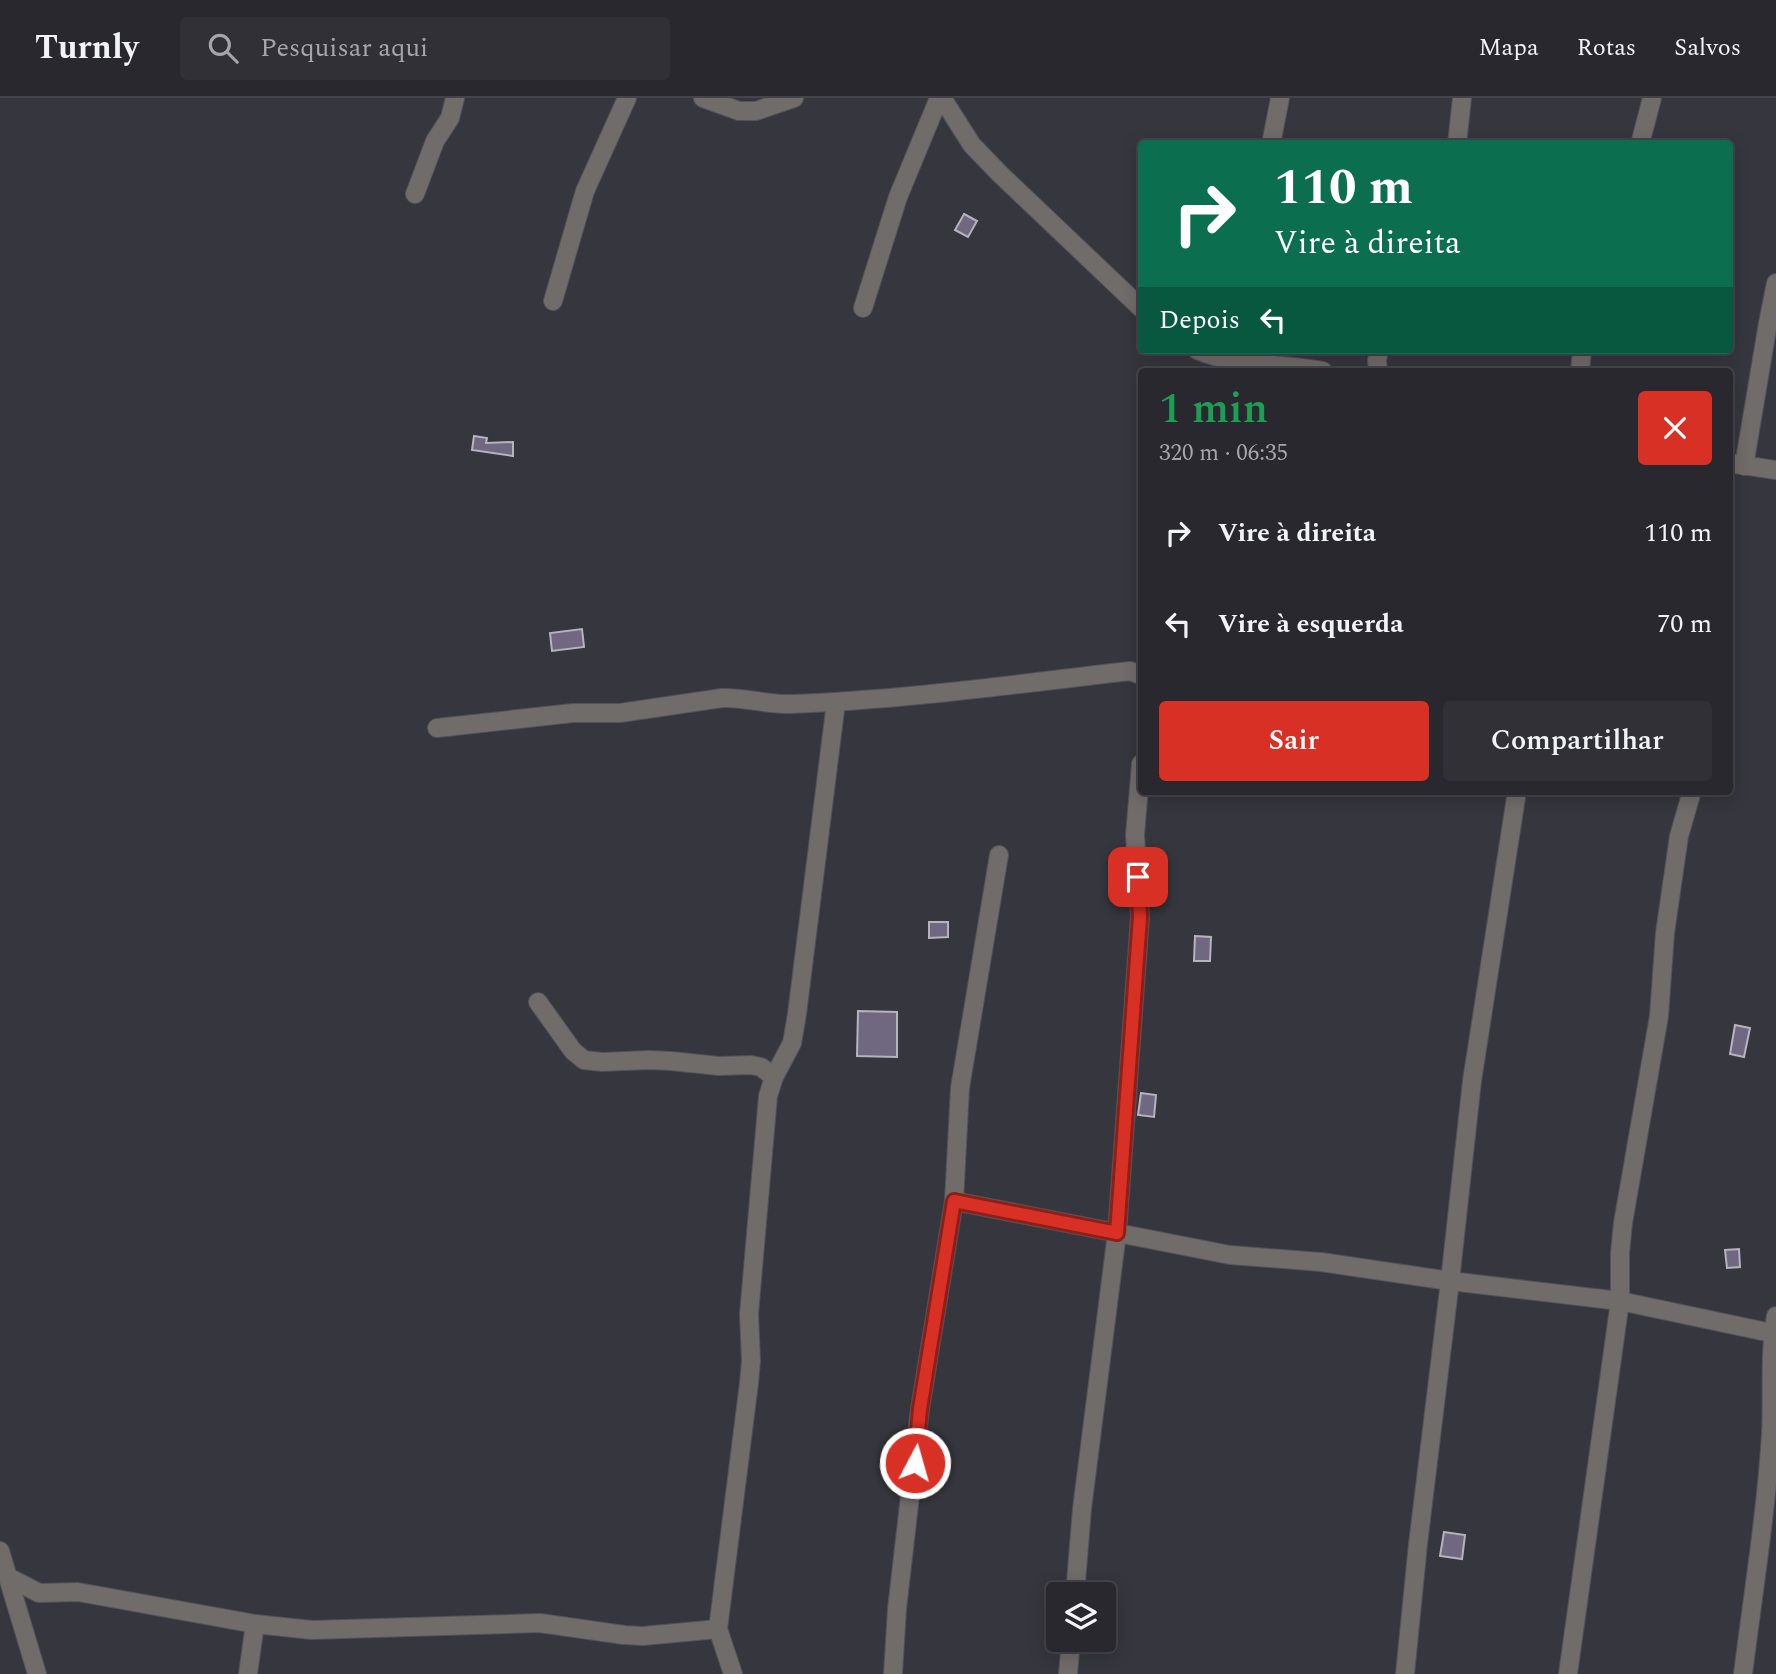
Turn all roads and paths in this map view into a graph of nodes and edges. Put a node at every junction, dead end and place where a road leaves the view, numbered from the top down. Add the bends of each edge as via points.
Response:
1 (455, 98) edge
2 (627, 98) edge
3 (703, 98) edge
4 (794, 98) edge
5 (940, 98) edge
6 (1280, 98) edge
7 (1461, 98) edge
8 (1652, 98) edge
9 (1272, 140) edge
10 (1457, 140) edge
11 (1641, 140) edge
12 (415, 194) dead end
13 (1776, 283) edge
14 (553, 301) dead end
15 (1138, 305) edge
16 (863, 308) dead end
17 (1206, 354) edge
18 (1233, 355) edge
19 (1306, 368) edge
20 (1737, 465) edge
21 (1776, 470) edge
22 (1138, 674) edge
23 (835, 702) junction
24 (437, 728) dead end
25 (1138, 795) edge
26 (1516, 795) edge
27 (1691, 795) edge
28 (999, 855) dead end
29 (538, 1002) dead end
30 (774, 1077) junction
31 (954, 1201) junction
32 (1117, 1233) junction
33 (1450, 1281) junction
34 (1620, 1300) junction
35 (1775, 1328) edge
36 (0, 1551) edge
37 (8, 1577) junction
38 (1076, 1582) edge
39 (255, 1624) junction
40 (719, 1629) junction
41 (1070, 1652) edge
42 (37, 1674) edge
43 (248, 1674) edge
44 (733, 1674) edge
45 (893, 1674) edge
46 (1068, 1674) edge
47 (1405, 1674) edge
48 (1568, 1674) edge
49 (1743, 1674) edge

1 - 12 street
2 - 14 street via 585,191
3 - 4 street via 739,111 756,111
5 - 15 street via 972,145
5 - 16 street via 898,197
6 - 9 street
7 - 10 street
8 - 11 street
13 - 20 street
17 - 18 street
18 - 19 street
20 - 21 street
22 - 23 street via 1130,671
23 - 24 street via 787,704 737,697 631,712 573,713
23 - 30 street via 797,1014 792,1043
25 - 32 street via 1135,835 1140,917
26 - 33 street via 1472,1081
27 - 34 street via 1679,836 1659,1016 1623,1223
28 - 31 street via 960,1088
29 - 30 street via 584,1060 751,1065
30 - 40 street via 768,1096 749,1314 749,1383
31 - 32 street
31 - 45 street via 920,1409
32 - 33 street via 1230,1255 1321,1262
32 - 38 street
33 - 34 street
33 - 47 street
34 - 35 street
34 - 48 street
35 - 49 street via 1768,1470
36 - 37 street
37 - 39 street via 39,1593 103,1595
37 - 42 street
39 - 40 street via 312,1630 540,1623 643,1636
39 - 43 street
40 - 44 street
41 - 46 street

